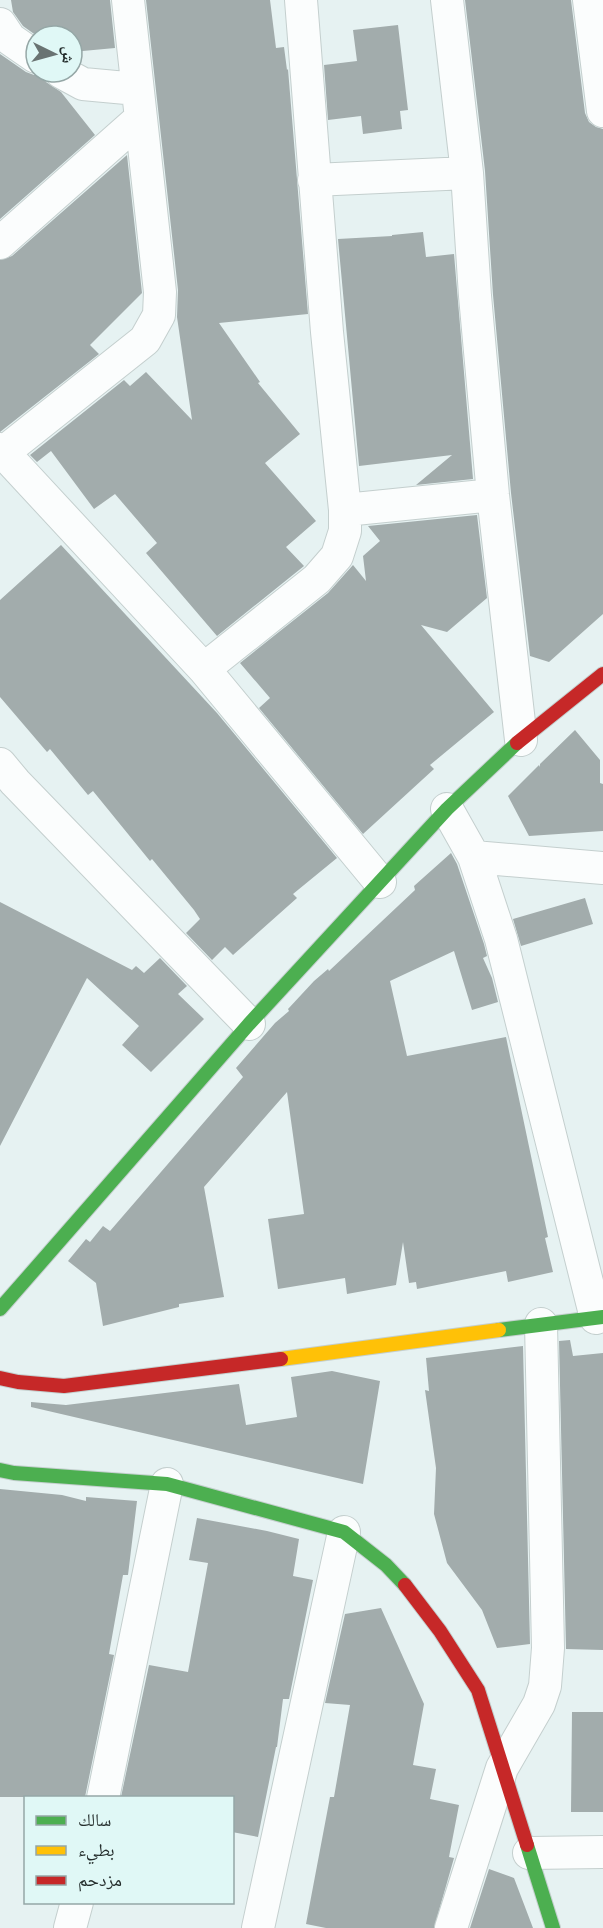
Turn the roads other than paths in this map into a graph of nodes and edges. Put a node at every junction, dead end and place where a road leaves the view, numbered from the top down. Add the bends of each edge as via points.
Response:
1 (128, 0) edge
2 (301, 0) edge
3 (447, 0) edge
4 (589, 0) edge
5 (0, 24) edge
6 (24, 49) edge
7 (84, 84) edge
8 (139, 104) junction
9 (603, 111) edge
10 (467, 173) junction
11 (314, 180) junction
12 (0, 243) edge
13 (2, 451) edge
14 (493, 495) junction
15 (345, 510) junction
16 (204, 669) junction
17 (603, 674) edge
18 (521, 740) junction
19 (0, 764) edge
20 (447, 809) junction
21 (474, 857) junction
22 (603, 868) edge
23 (380, 882) junction
24 (249, 1024) junction
25 (0, 1309) edge
26 (599, 1317) edge
27 (541, 1324) junction
28 (0, 1378) edge
29 (0, 1470) edge
30 (167, 1484) junction
31 (344, 1532) junction
32 (501, 1768) junction
33 (103, 1796) edge
34 (603, 1852) edge
35 (530, 1853) junction
36 (76, 1904) edge
37 (70, 1928) edge
38 (258, 1928) edge
39 (451, 1928) edge
40 (553, 1928) edge

1 - 8 street
2 - 11 street
3 - 10 street
4 - 9 street
5 - 6 street via 10,39
7 - 8 street
8 - 12 street
8 - 13 street via 160,292 159,315 145,340
10 - 11 street
10 - 14 street
11 - 15 street
13 - 16 street
14 - 15 street
14 - 18 street
15 - 16 street via 345,531 337,556 317,579
16 - 23 street
17 - 18 street
18 - 20 street
19 - 24 street
20 - 21 street
20 - 23 street
21 - 22 street
21 - 26 street via 501,939
23 - 24 street
24 - 25 street
26 - 27 street
27 - 28 street via 64,1386
27 - 32 street via 548,1665 539,1704
29 - 30 street
30 - 31 street
30 - 33 street
31 - 32 street via 386,1565 440,1630 478,1690
31 - 38 street
32 - 35 street
32 - 39 street
34 - 35 street
35 - 40 street
36 - 37 street

